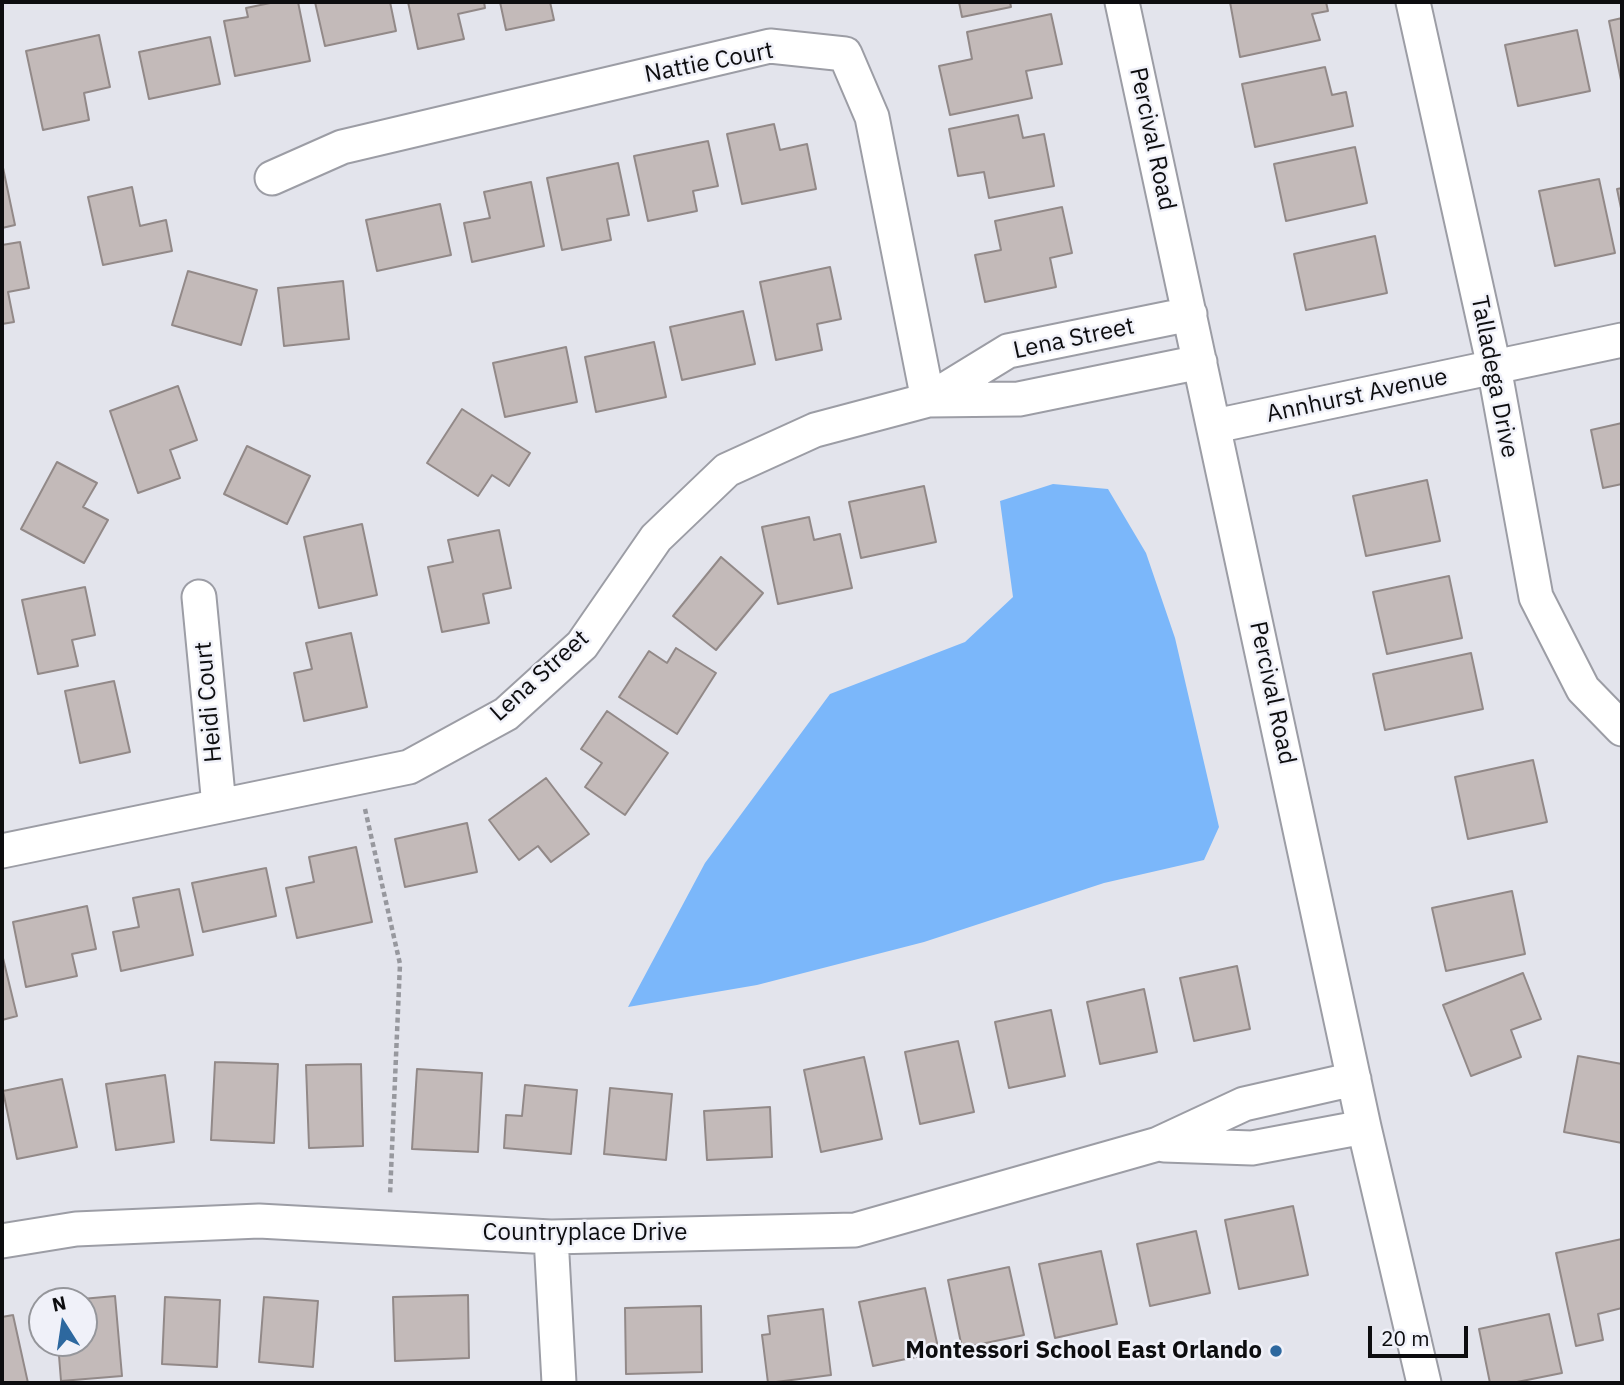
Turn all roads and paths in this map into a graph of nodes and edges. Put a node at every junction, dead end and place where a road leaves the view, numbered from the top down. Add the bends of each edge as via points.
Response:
1 (1122, 2) edge
2 (1413, 2) edge
3 (272, 178) dead end
4 (1190, 314) junction
5 (1622, 340) edge
6 (1200, 362) junction
7 (1494, 368) junction
8 (928, 400) junction
9 (1215, 426) junction
10 (199, 597) dead end
11 (1622, 729) edge
12 (358, 777) junction
13 (219, 806) junction
14 (2, 851) edge
15 (1354, 1079) junction
16 (1364, 1127) junction
17 (1158, 1144) junction
18 (389, 1229) junction
19 (551, 1237) junction
20 (2, 1241) edge
21 (559, 1383) edge
22 (1424, 1383) edge

1 - 4 street, Percival Road
2 - 7 street, Talladega Drive
3 - 8 street, Nattie Court via 342,147 770,47 845,54 872,117
4 - 6 street, Percival Road
4 - 8 street, Lena Street via 1008,351
5 - 7 street, Annhurst Avenue
6 - 8 street, Lena Street via 1019,399
6 - 9 street, Percival Road
7 - 9 street, Annhurst Avenue
7 - 11 street, Talladega Drive via 1536,597 1583,689
8 - 12 street, Lena Street via 816,430 727,470 656,538 582,645 506,714 409,767
9 - 15 street, Percival Road
10 - 13 street, Heidi Court
12 - 13 street, Lena Street
12 - 18 path via 400,964
13 - 14 street, Lena Street
15 - 16 street, Percival Road
15 - 17 street, Countryplace Drive via 1244,1104
16 - 17 street, Countryplace Drive via 1252,1148
16 - 22 street, Percival Road
17 - 19 street, Countryplace Drive via 855,1230
18 - 19 street, Countryplace Drive
18 - 20 street, Countryplace Drive via 259,1221 76,1229
19 - 21 street

